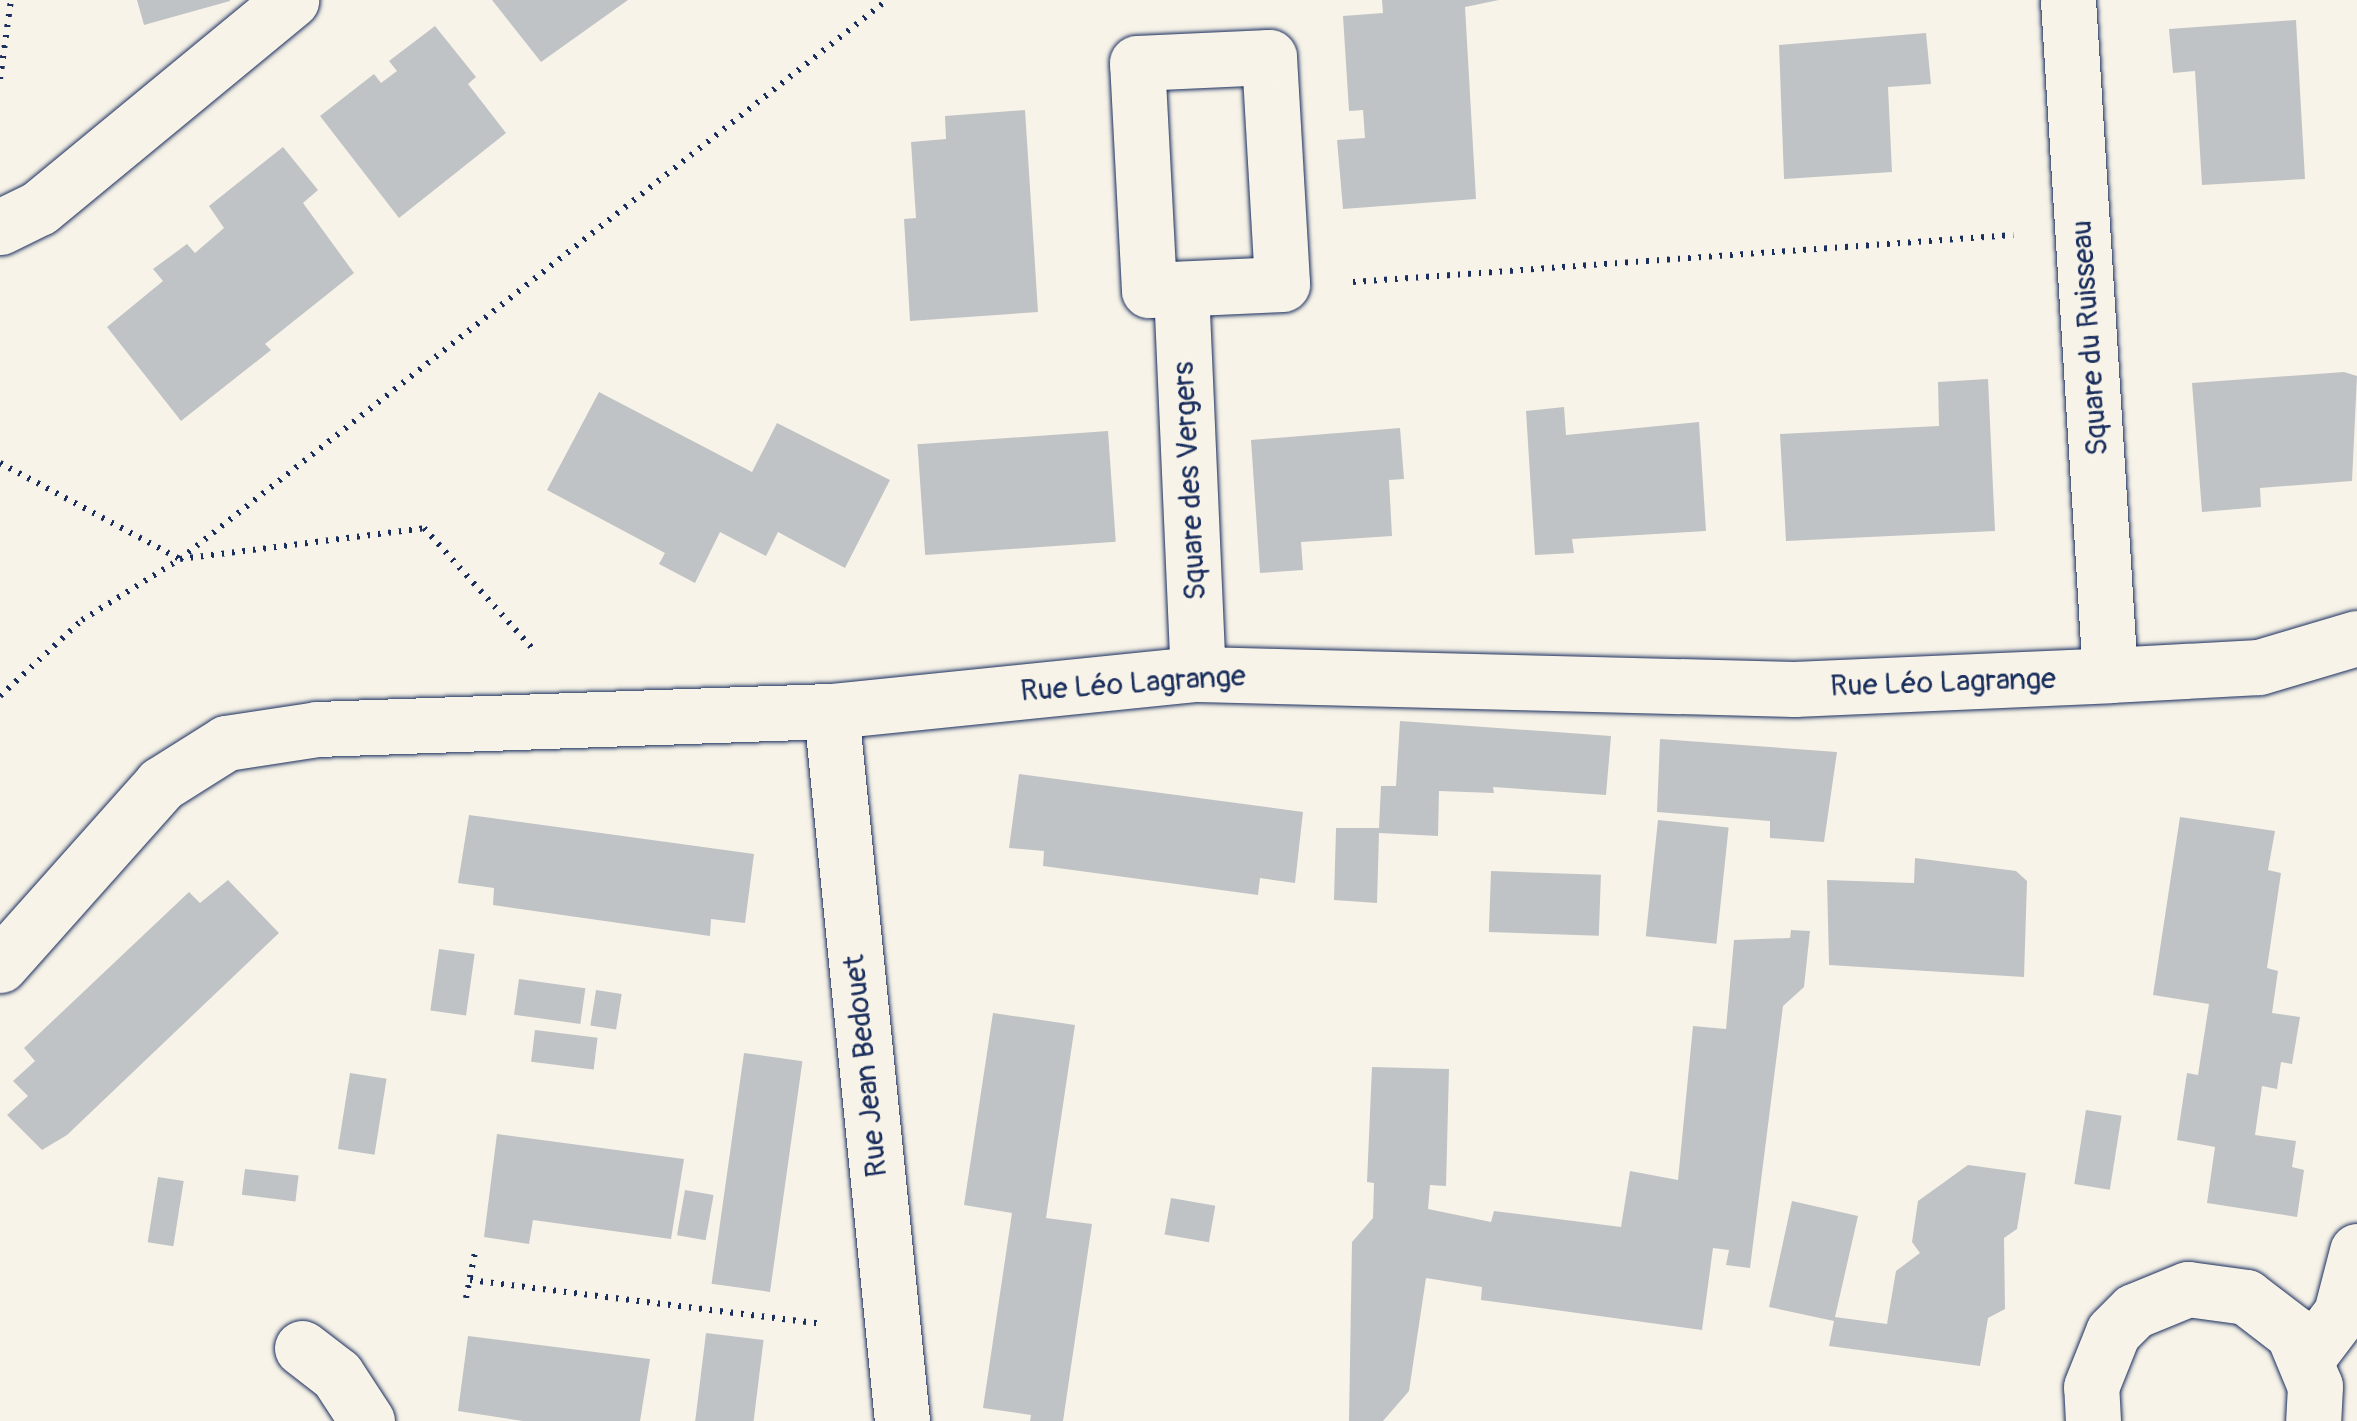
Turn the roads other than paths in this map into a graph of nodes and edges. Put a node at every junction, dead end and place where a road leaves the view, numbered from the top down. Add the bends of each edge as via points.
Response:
1 (291, 0) edge
2 (2068, 0) edge
3 (0, 227) edge
4 (1181, 289) junction
5 (2357, 638) edge
6 (1198, 674) junction
7 (2110, 676) junction
8 (831, 711) junction
9 (0, 965) edge
10 (2357, 1251) edge
11 (302, 1348) dead end
12 (2308, 1358) junction
13 (367, 1421) edge
14 (902, 1421) edge
15 (2093, 1421) edge
16 (2314, 1421) edge

1 - 3 street via 38,208
2 - 7 street, Square du Ruisseau
4 - 4 street via 1149,290 1137,64 1269,57 1282,284
4 - 6 street, Square des Vergers
5 - 7 street, Rue Léo Lagrange via 2258,666
6 - 7 street, Rue Léo Lagrange via 1498,676 1794,689
6 - 8 street, Rue Léo Lagrange
8 - 9 street, Rue Léo Lagrange via 318,729 226,743 161,784
8 - 14 street, Rue Jean Bedouet
10 - 12 street via 2341,1313
11 - 13 street via 337,1376
12 - 15 street via 2293,1333 2246,1297 2218,1289 2160,1296 2113,1332 2090,1387
12 - 16 street

